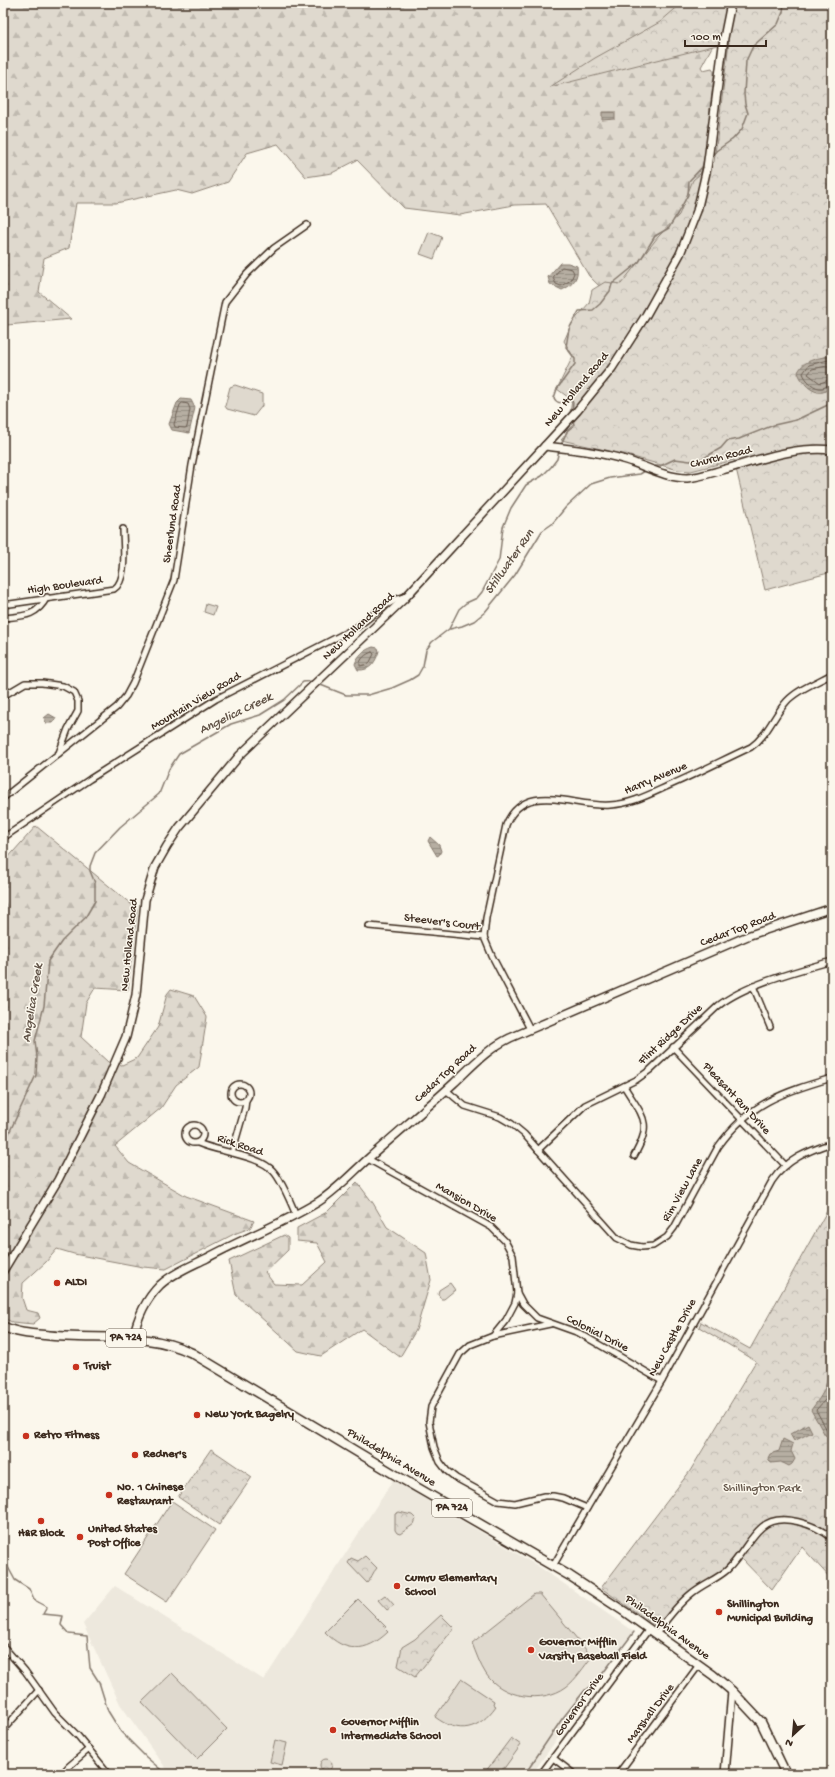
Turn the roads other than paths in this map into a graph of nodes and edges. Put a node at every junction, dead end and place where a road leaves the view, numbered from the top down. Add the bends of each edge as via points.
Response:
1 (731, 3) edge
2 (308, 225) dead end
3 (545, 446) junction
4 (832, 450) edge
5 (123, 529) dead end
6 (407, 596) junction
7 (47, 598) junction
8 (3, 605) edge
9 (3, 618) edge
10 (832, 674) edge
11 (3, 696) edge
12 (59, 753) junction
13 (3, 798) edge
14 (3, 838) edge
15 (832, 908) edge
16 (369, 926) dead end
17 (484, 937) junction
18 (832, 961) edge
19 (753, 986) junction
20 (770, 1027) dead end
21 (530, 1029) junction
22 (674, 1047) junction
23 (832, 1078) edge
24 (624, 1086) junction
25 (446, 1090) junction
26 (246, 1100) dead end
27 (742, 1120) junction
28 (198, 1143) dead end
29 (832, 1143) edge
30 (538, 1150) junction
31 (232, 1153) junction
32 (634, 1156) dead end
33 (368, 1159) junction
34 (785, 1165) junction
35 (296, 1214) junction
36 (3, 1271) edge
37 (517, 1293) junction
38 (552, 1323) junction
39 (3, 1326) edge
40 (493, 1336) junction
41 (133, 1338) junction
42 (662, 1381) junction
43 (588, 1508) junction
44 (832, 1538) edge
45 (554, 1566) junction
46 (648, 1629) junction
47 (656, 1634) junction
48 (3, 1646) edge
49 (699, 1665) junction
50 (39, 1690) junction
51 (732, 1691) junction
52 (3, 1730) edge
53 (89, 1749) junction
54 (553, 1758) junction
55 (62, 1774) edge
56 (109, 1774) edge
57 (541, 1774) edge
58 (574, 1774) edge
59 (618, 1774) edge
60 (725, 1774) edge
61 (786, 1774) edge

1 - 3 main road, New Holland Road via 724,38 709,158 693,224 671,272 625,349 577,411
2 - 12 street, Sheerlund Road via 269,253 247,274 225,302 192,464 174,580 126,696 117,707
3 - 4 main road, Church Road via 593,451 685,478 801,449
3 - 6 main road, New Holland Road
5 - 7 street, High Boulevard via 123,576 118,586 114,589
6 - 14 street, Mountain View Road via 390,603 357,627 216,699
6 - 36 main road, New Holland Road via 230,766 179,828 162,854 145,900 136,995 126,1037 108,1081 58,1180
7 - 8 street, High Boulevard
7 - 9 street via 31,615
10 - 17 street, Harry Avenue via 792,696 760,740 751,747 633,802 602,805 541,798 531,799 519,806 510,815 506,825
11 - 12 street via 25,683 63,686 74,692 78,701 78,711
12 - 13 street, Sheerlund Road
15 - 21 main road, Cedar Top Road via 750,935
16 - 17 street, Steever's Court
17 - 21 street, Steever's Court
18 - 19 street, Flint Ridge Drive
19 - 20 street
19 - 22 street, Flint Ridge Drive via 723,1002
21 - 25 main road, Cedar Top Road via 489,1050
22 - 24 street, Flint Ridge Drive via 650,1070
22 - 27 street, Pleasant Run Drive
23 - 27 street, Rim View Lane via 782,1094 765,1102
24 - 30 street, Flint Ridge Drive via 586,1105
24 - 32 street via 645,1120 643,1137
25 - 30 street, Rim View Lane via 465,1106 492,1114 512,1124
25 - 33 main road, Cedar Top Road
26 - 31 street
27 - 30 street, Rim View Lane via 718,1147 674,1228 667,1237 653,1246 634,1246 617,1238
27 - 34 street, Pleasant Run Drive
28 - 31 street, Rick Road
29 - 34 street, New Castle Drive via 802,1154
31 - 35 street, Rick Road via 261,1163 274,1171
33 - 35 main road, Cedar Top Road via 328,1195
33 - 37 street, Mansion Drive via 486,1224 500,1236 512,1256
34 - 42 street, New Castle Drive via 772,1181
35 - 41 main road, Cedar Top Road via 276,1226 220,1250 164,1282 142,1311
37 - 38 street, Colonial Drive via 529,1312
37 - 40 street via 511,1312
38 - 40 street
38 - 42 street, Colonial Drive via 590,1339
39 - 41 main road, Philadelphia Avenue / PA 724 via 30,1334
40 - 43 street via 470,1345 460,1354 433,1404 429,1422 434,1448 440,1462 456,1478 504,1503 515,1504 553,1496
41 - 45 main road, Philadelphia Avenue / PA 724 via 160,1341 192,1353
42 - 43 street, New Castle Drive
43 - 45 street, New Castle Drive
44 - 47 street via 814,1526 799,1522 782,1521 763,1526 731,1566 691,1594 669,1616
45 - 46 main road, Philadelphia Avenue / PA 724
46 - 47 main road, Philadelphia Avenue / PA 724
46 - 54 street, Governor Drive
47 - 49 main road, Philadelphia Avenue / PA 724
48 - 50 street
49 - 51 main road, Philadelphia Avenue / PA 724
49 - 59 street, Marshall Drive
50 - 52 street
50 - 53 street via 59,1717
51 - 60 main road
51 - 61 main road, Philadelphia Avenue / PA 724 via 761,1722
53 - 55 street
53 - 56 street
54 - 57 street, Governor Drive
54 - 58 street

